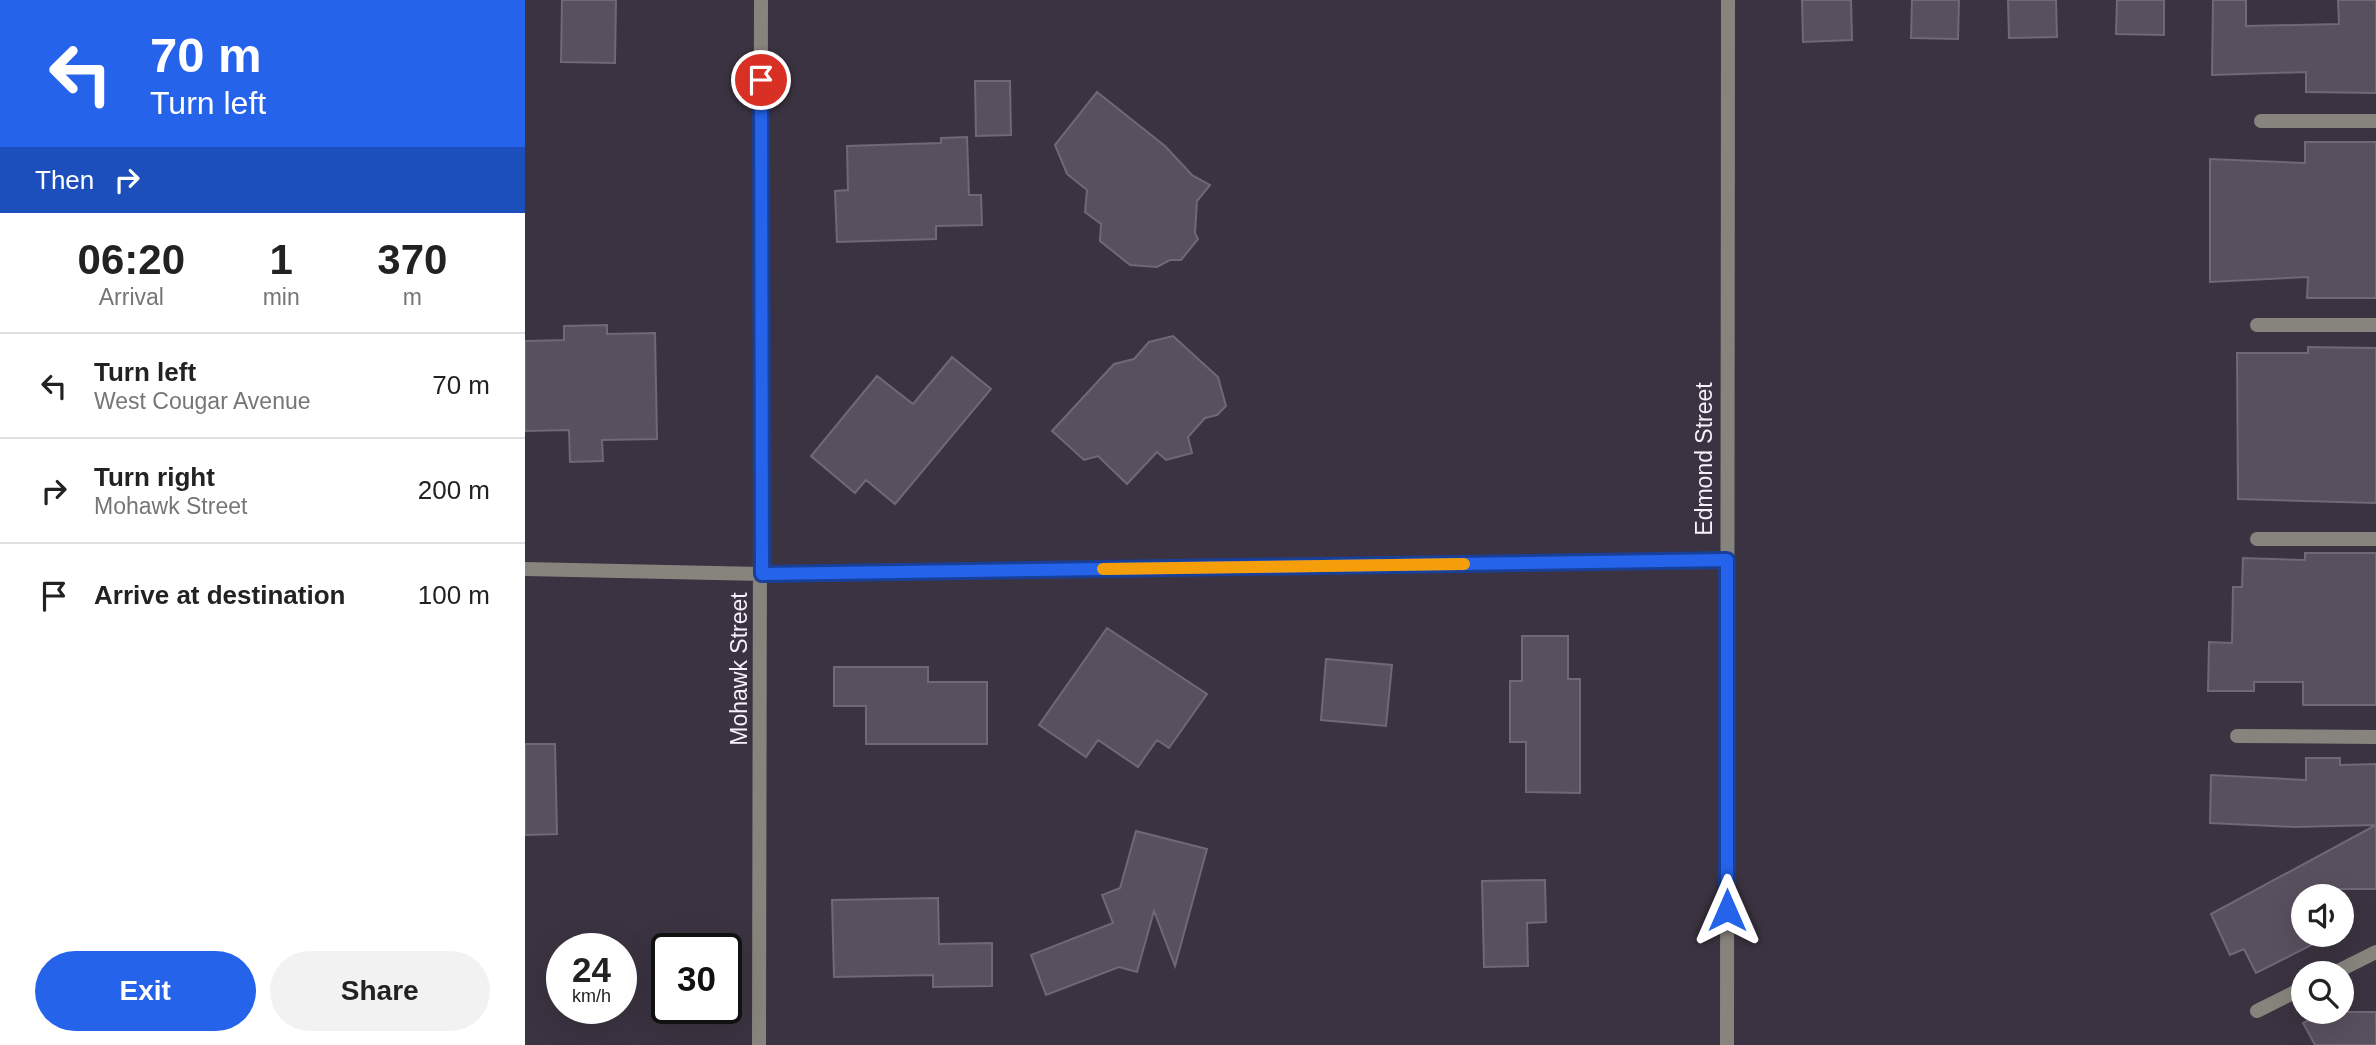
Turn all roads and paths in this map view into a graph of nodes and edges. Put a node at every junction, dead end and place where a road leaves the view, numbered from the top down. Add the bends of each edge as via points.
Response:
1 (761, 0) edge
2 (1728, 0) edge
3 (2261, 121) dead end
4 (2376, 121) edge
5 (2257, 325) dead end
6 (2376, 325) edge
7 (2257, 539) dead end
8 (2376, 540) edge
9 (1727, 560) junction
10 (525, 569) edge
11 (762, 574) junction
12 (2237, 736) dead end
13 (2376, 737) edge
14 (2376, 952) edge
15 (2354, 963) edge
16 (2291, 994) edge
17 (2257, 1011) dead end
18 (759, 1045) edge
19 (1727, 1045) edge

1 - 11 street, Mohawk Street
2 - 9 street, Edmond Street
3 - 4 street
5 - 6 street
7 - 8 street
9 - 11 street
9 - 19 street, Edmond Street
10 - 11 street
11 - 18 street, Mohawk Street
12 - 13 street
14 - 15 street
16 - 17 street

